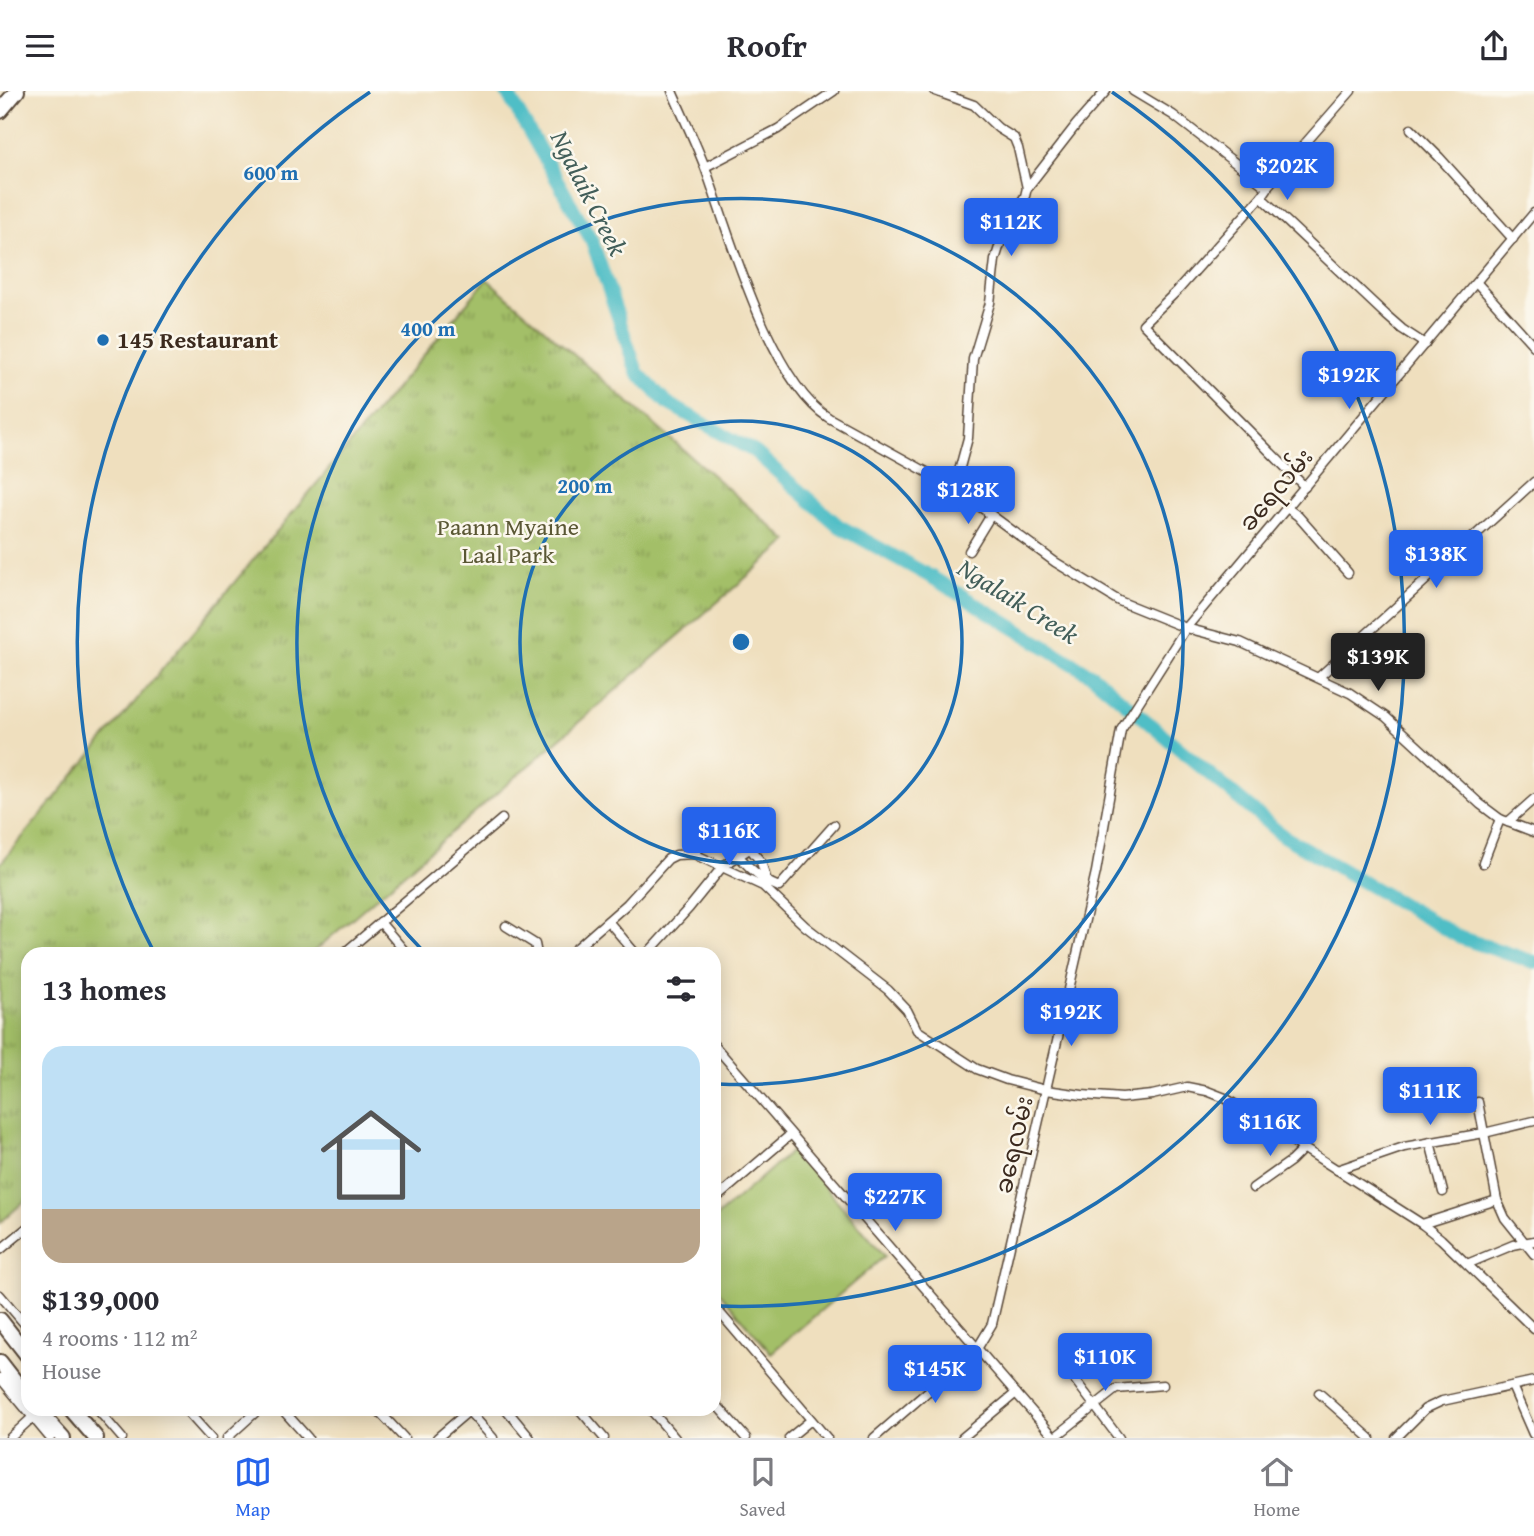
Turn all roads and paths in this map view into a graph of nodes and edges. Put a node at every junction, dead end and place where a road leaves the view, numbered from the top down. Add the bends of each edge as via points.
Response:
1 (17, 91) edge
2 (672, 91) edge
3 (834, 91) edge
4 (935, 91) edge
5 (1106, 91) edge
6 (1133, 91) edge
7 (1350, 91) edge
8 (0, 111) edge
9 (1411, 129) dead end
10 (705, 167) junction
11 (1267, 187) junction
12 (1027, 188) junction
13 (1262, 196) junction
14 (1534, 213) edge
15 (1513, 239) junction
16 (1477, 283) junction
17 (1425, 344) junction
18 (1534, 346) edge
19 (1534, 482) edge
20 (952, 486) junction
21 (1305, 487) junction
22 (1287, 508) junction
23 (991, 515) junction
24 (970, 551) dead end
25 (1348, 573) dead end
26 (1186, 628) junction
27 (1319, 677) junction
28 (1534, 799) edge
29 (502, 819) dead end
30 (1504, 820) junction
31 (834, 825) dead end
32 (715, 829) junction
33 (1534, 832) edge
34 (751, 848) junction
35 (694, 854) junction
36 (737, 854) junction
37 (1483, 863) dead end
38 (723, 866) junction
39 (765, 883) junction
40 (608, 921) junction
41 (380, 922) junction
42 (506, 926) dead end
43 (351, 947) edge
44 (401, 947) edge
45 (536, 947) edge
46 (578, 947) edge
47 (630, 947) edge
48 (654, 947) edge
49 (721, 1053) edge
50 (1046, 1090) junction
51 (1478, 1102) dead end
52 (1534, 1121) edge
53 (1484, 1133) junction
54 (790, 1135) junction
55 (1430, 1142) junction
56 (1304, 1148) junction
57 (1337, 1170) junction
58 (1253, 1188) dead end
59 (1443, 1192) dead end
60 (721, 1194) edge
61 (1497, 1200) junction
62 (1422, 1224) junction
63 (21, 1234) edge
64 (1534, 1241) edge
65 (1525, 1244) junction
66 (0, 1250) edge
67 (1534, 1254) edge
68 (1466, 1264) junction
69 (0, 1295) edge
70 (721, 1318) edge
71 (0, 1320) edge
72 (21, 1320) edge
73 (1534, 1329) edge
74 (21, 1347) edge
75 (978, 1349) junction
76 (0, 1362) edge
77 (1066, 1368) dead end
78 (0, 1378) edge
79 (1534, 1381) edge
80 (1164, 1385) dead end
81 (1512, 1386) junction
82 (21, 1389) edge
83 (1016, 1393) junction
84 (1319, 1393) dead end
85 (21, 1398) edge
86 (1096, 1405) junction
87 (721, 1410) edge
88 (32, 1416) edge
89 (38, 1416) edge
90 (40, 1416) edge
91 (77, 1416) edge
92 (103, 1416) edge
93 (191, 1416) edge
94 (251, 1416) edge
95 (289, 1416) edge
96 (384, 1416) edge
97 (461, 1416) edge
98 (475, 1416) edge
99 (512, 1416) edge
100 (585, 1416) edge
101 (656, 1416) edge
102 (811, 1420) junction
103 (1532, 1434) edge
104 (966, 1437) edge
105 (10, 1438) edge
106 (50, 1438) edge
107 (63, 1438) edge
108 (96, 1438) edge
109 (122, 1438) edge
110 (211, 1438) edge
111 (226, 1438) edge
112 (309, 1438) edge
113 (404, 1438) edge
114 (437, 1438) edge
115 (493, 1438) edge
116 (530, 1438) edge
117 (604, 1438) edge
118 (675, 1438) edge
119 (746, 1438) edge
120 (789, 1438) edge
121 (827, 1438) edge
122 (874, 1438) edge
123 (1055, 1438) edge
124 (1119, 1438) edge
125 (1370, 1438) edge
126 (1396, 1438) edge

1 - 8 main road
2 - 10 street
3 - 10 street via 778,129
4 - 12 street via 974,105 1014,138
5 - 12 street
6 - 11 street via 1173,115
7 - 11 street
9 - 15 street
10 - 20 street via 751,296 801,393 820,413
11 - 13 street
12 - 20 street via 1005,228 995,260 990,303 973,359 968,438
13 - 17 street via 1385,315
13 - 21 street via 1143,324
14 - 15 street, ခရေလမ်း
15 - 16 street, ခရေလမ်း
16 - 17 street, ခရေလမ်း
16 - 18 street
17 - 21 street, ခရေလမ်း
19 - 27 street
20 - 23 street
21 - 22 street, ခရေလမ်း
22 - 25 street
22 - 26 street, ခရေလမ်း
23 - 24 street
23 - 26 street via 1119,601
26 - 27 street via 1240,642
26 - 50 street, ခရေလမ်း via 1121,730 1096,872
27 - 30 street via 1387,717 1480,804
28 - 30 street
29 - 41 street
30 - 33 street
30 - 37 street
31 - 39 street via 782,885
32 - 34 street via 730,824
32 - 35 street
32 - 36 street
34 - 36 street
34 - 39 street via 761,862
35 - 38 street
35 - 40 street via 668,859
36 - 38 street
36 - 39 street
38 - 39 street
38 - 48 street
39 - 50 street via 805,926 888,990 917,1030 977,1069
40 - 46 street
40 - 47 street
41 - 43 street
41 - 44 street
42 - 45 street
49 - 54 street
50 - 56 street via 1122,1098 1196,1088 1225,1098
50 - 75 street, ခရေလမ်း via 992,1324
51 - 53 street
52 - 53 street
53 - 55 street
53 - 61 street
54 - 60 street
54 - 75 street
55 - 57 street
55 - 59 street
56 - 57 street
56 - 58 street
57 - 62 street
61 - 62 street
61 - 65 street via 1504,1218
62 - 68 street
63 - 66 street
64 - 65 street
65 - 67 street
65 - 68 street
68 - 73 street
69 - 72 street
70 - 102 street
71 - 74 main road
75 - 83 street
75 - 122 street, ခရေလမ်း
76 - 82 main road
77 - 86 street
78 - 85 street
79 - 81 street
80 - 86 street via 1116,1389
81 - 103 street
81 - 126 street via 1442,1401 1425,1409
83 - 104 street
83 - 123 street
84 - 125 street
86 - 123 street
86 - 124 street
87 - 119 street
88 - 105 street
89 - 106 street
90 - 107 main road
91 - 108 main road
92 - 109 street
93 - 110 street
94 - 111 street
95 - 112 street
96 - 113 street
97 - 114 street
98 - 115 street
99 - 116 street
100 - 117 street
101 - 118 street
102 - 120 street
102 - 121 street

